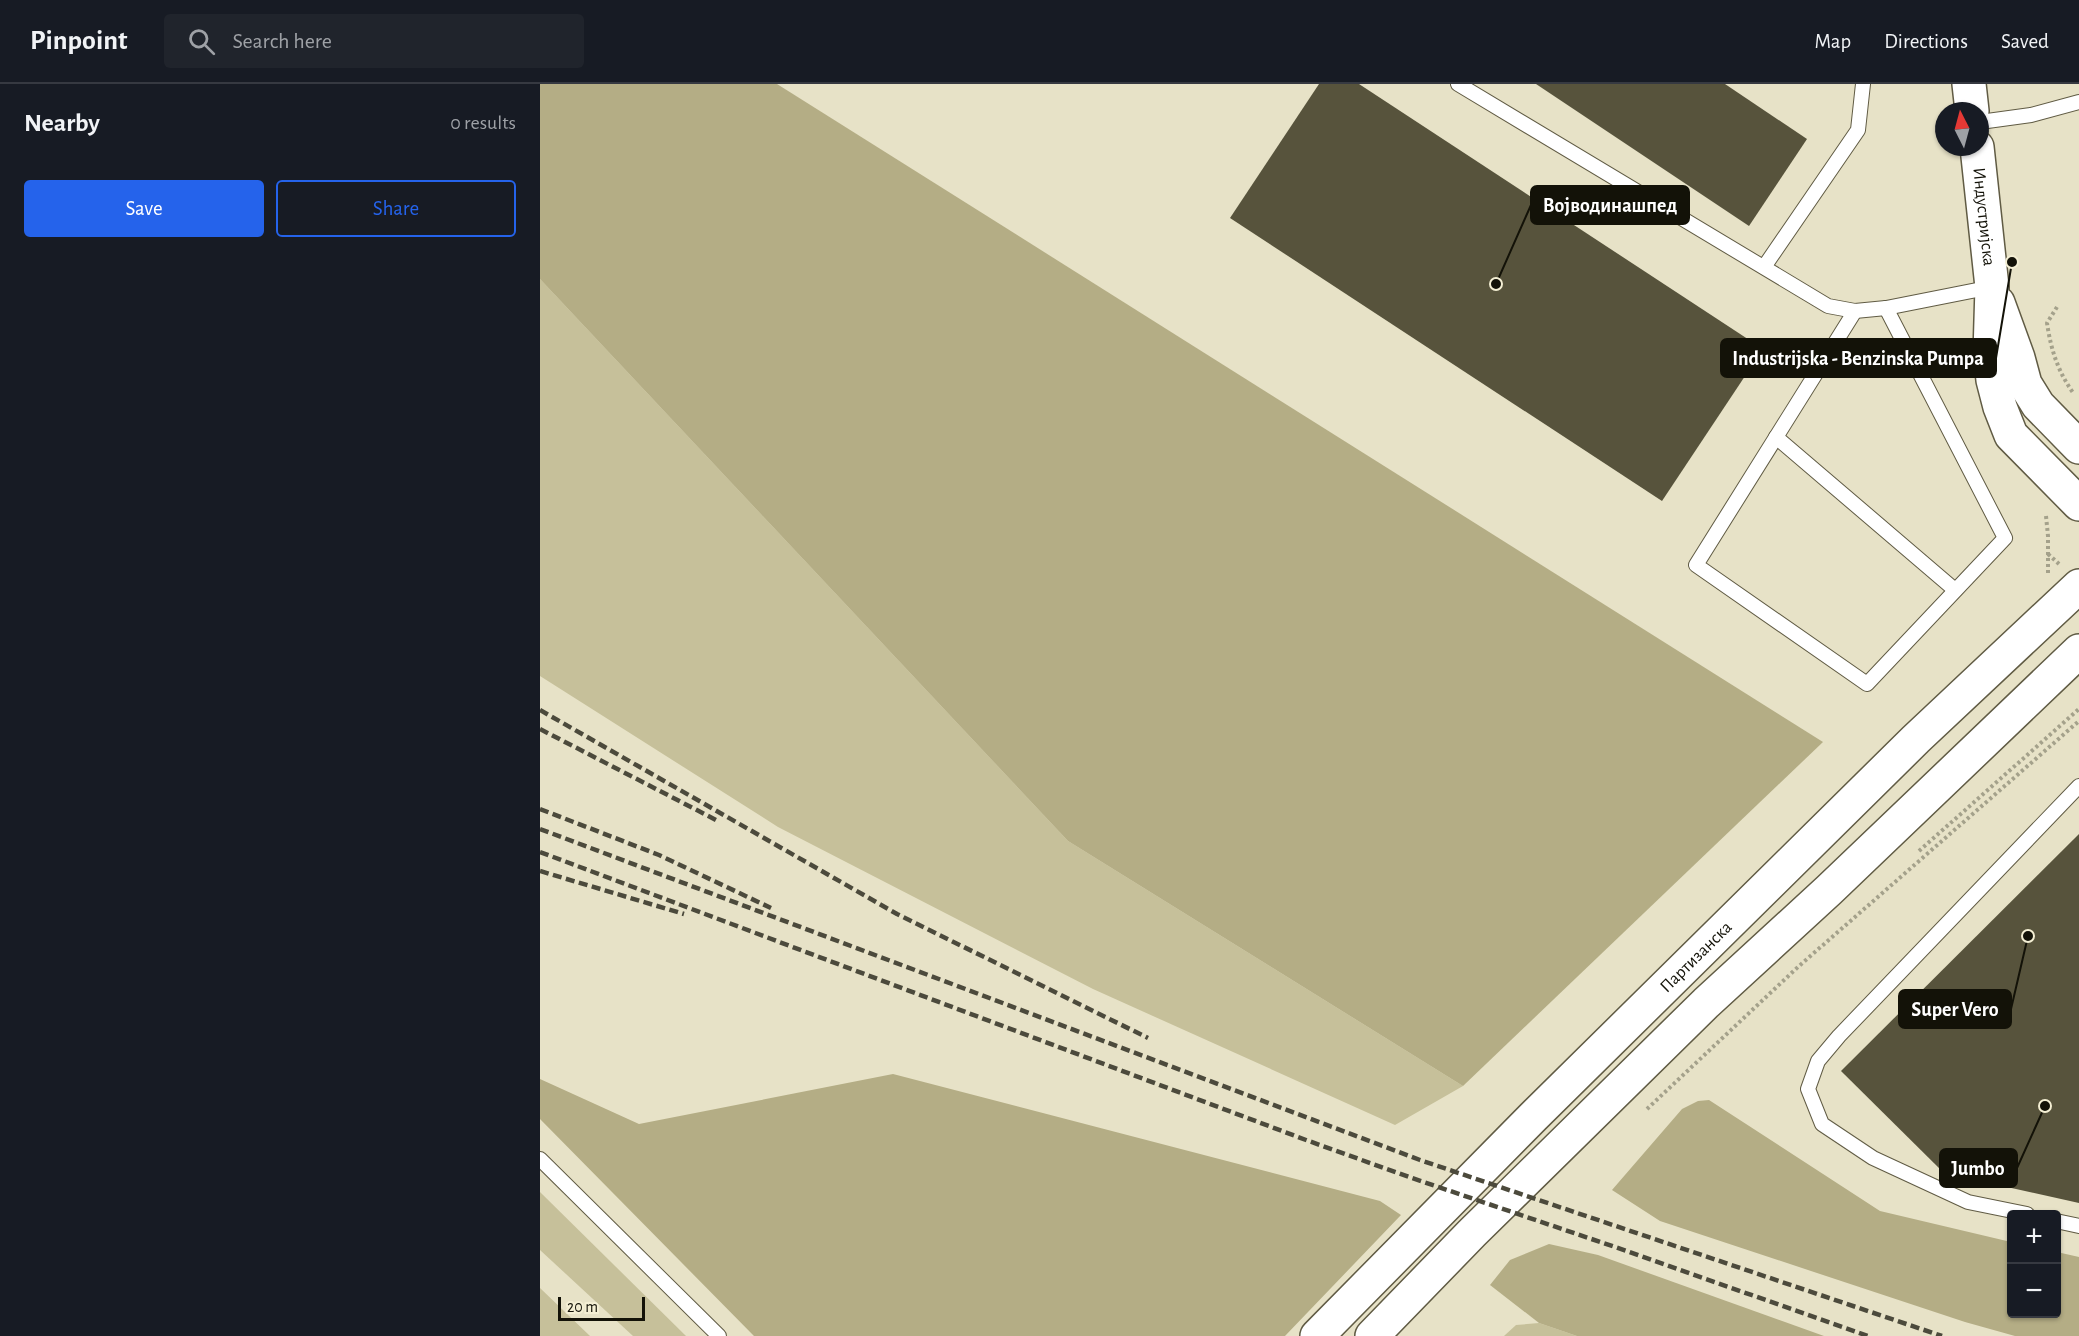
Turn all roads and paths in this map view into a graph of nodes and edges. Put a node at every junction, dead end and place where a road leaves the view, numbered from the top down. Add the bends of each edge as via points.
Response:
1 (1458, 84) edge
2 (1863, 84) edge
3 (1968, 84) edge
4 (1971, 102) edge
5 (2079, 102) edge
6 (1989, 121) edge
7 (1978, 156) edge
8 (1764, 267) junction
9 (1992, 287) junction
10 (2057, 307) dead end
11 (1886, 308) junction
12 (1855, 310) junction
13 (2079, 399) edge
14 (1776, 437) junction
15 (2079, 447) edge
16 (2079, 504) edge
17 (2045, 510) dead end
18 (2048, 576) dead end
19 (2079, 586) edge
20 (1955, 590) junction
21 (2079, 651) edge
22 (2079, 721) edge
23 (2079, 786) edge
24 (1642, 1113) dead end
25 (540, 1159) edge
26 (2007, 1211) edge
27 (2061, 1222) edge
28 (2079, 1226) edge
29 (719, 1336) edge
30 (1317, 1336) edge
31 (1372, 1336) edge

1 - 8 lane
2 - 8 lane via 1858,130
3 - 4 main road
5 - 6 lane
7 - 9 main road, Индустријска
8 - 12 lane via 1828,306
9 - 11 lane
9 - 15 main road, Индустријска via 2025,384 2038,405
9 - 16 main road, Индустријска via 1990,353 2000,407 2012,435
10 - 13 path via 2047,323 2050,344 2059,371
11 - 12 lane
11 - 20 lane via 2005,538
12 - 14 lane
14 - 20 lane
14 - 20 lane via 1696,566 1867,684
17 - 18 path
19 - 30 main road, Партизанска via 1916,739
21 - 31 main road via 1706,1003
22 - 24 path via 1799,966
23 - 26 lane via 1839,1036 1818,1061 1808,1089 1822,1124 1874,1158 1968,1202
25 - 29 lane
27 - 28 lane

